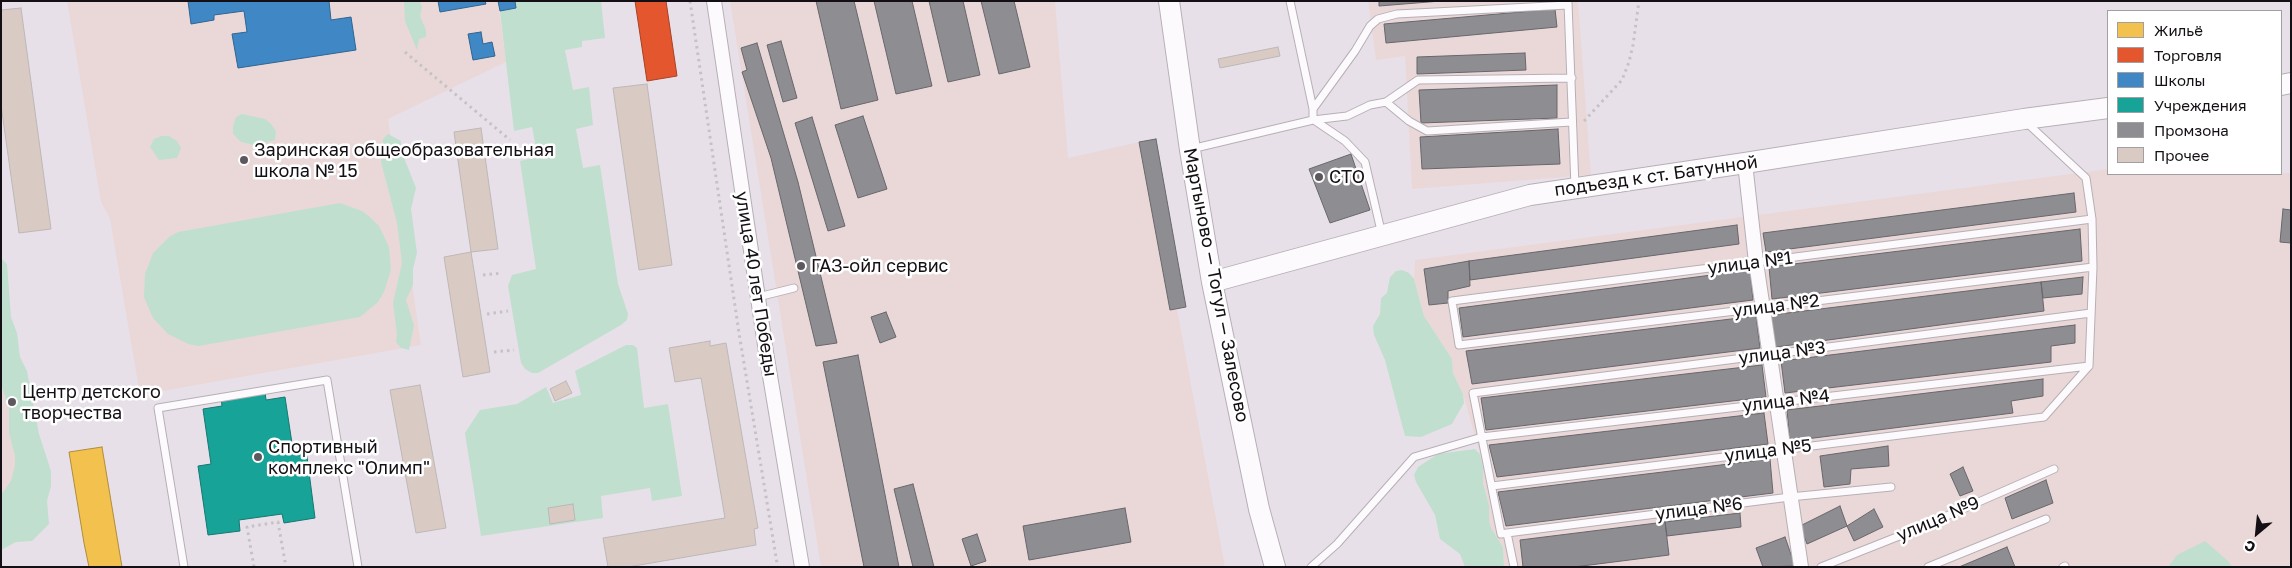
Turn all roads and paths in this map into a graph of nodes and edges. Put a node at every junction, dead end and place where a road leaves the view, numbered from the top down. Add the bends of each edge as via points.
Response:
1 (690, 1) edge
2 (714, 1) edge
3 (1169, 1) edge
4 (1290, 1) edge
5 (1638, 1) edge
6 (1568, 3) edge
7 (405, 52) dead end
8 (1572, 78) junction
9 (1386, 102) junction
10 (2107, 108) edge
11 (1313, 109) junction
12 (2024, 119) junction
13 (1313, 120) junction
14 (1571, 122) junction
15 (510, 140) dead end
16 (1575, 143) junction
17 (1190, 150) junction
18 (1746, 163) junction
19 (1575, 187) junction
20 (2092, 218) junction
21 (1382, 236) junction
22 (1756, 262) junction
23 (2093, 268) junction
24 (502, 273) dead end
25 (483, 275) dead end
26 (1212, 282) junction
27 (794, 288) dead end
28 (758, 297) junction
29 (1762, 308) junction
30 (508, 311) dead end
31 (2091, 313) junction
32 (487, 314) dead end
33 (1459, 345) joint
34 (514, 350) dead end
35 (494, 352) dead end
36 (1769, 354) junction
37 (2089, 366) junction
38 (1776, 403) junction
39 (1482, 437) junction
40 (1783, 449) junction
41 (2054, 469) dead end
42 (1492, 486) junction
43 (1891, 487) dead end
44 (1790, 497) junction
45 (2046, 519) dead end
46 (1507, 534) junction
47 (777, 563) dead end
48 (184, 567) edge
49 (254, 567) edge
50 (286, 567) edge
51 (358, 567) edge
52 (802, 567) edge
53 (1275, 567) edge
54 (1310, 567) edge
55 (1514, 567) edge
56 (1801, 567) edge
57 (1821, 567) edge
58 (1928, 567) edge

1 - 47 path
2 - 28 street, улица 40 лет Победы
3 - 17 street, Мартыново — Тогул — Залесово
4 - 11 lane
5 - 16 path via 1630,62 1622,80 1584,120
6 - 8 lane
6 - 11 lane via 1397,14 1378,19
7 - 15 path
8 - 9 lane via 1418,80
8 - 14 lane
9 - 13 lane via 1370,105 1347,116
9 - 14 lane via 1409,121 1428,131
10 - 12 street, подъезд к ст. Батунной
11 - 13 lane
12 - 18 street, подъезд к ст. Батунной
12 - 20 lane via 2086,178
13 - 17 lane
13 - 21 lane via 1345,141 1365,162
14 - 16 lane
16 - 19 lane
17 - 26 street, Мартыново — Тогул — Залесово
18 - 19 street, подъезд к ст. Батунной
18 - 22 street
19 - 21 street, подъезд к ст. Батунной via 1470,210
20 - 22 lane, улица №1
20 - 23 lane
21 - 26 street, подъезд к ст. Батунной
22 - 29 street
22 - 33 lane, улица №1 via 1452,301
23 - 29 lane, улица №2
23 - 31 lane
24 - 25 path
26 - 53 street, Мартыново — Тогул — Залесово via 1259,509
27 - 28 lane
28 - 52 street, улица 40 лет Победы
29 - 33 lane, улица №2
29 - 36 street
30 - 32 path
31 - 36 lane, улица №3
31 - 37 lane
34 - 35 path
36 - 38 street
36 - 39 lane, улица №3 via 1473,393
37 - 38 lane, улица №4
37 - 40 lane, улица №5 via 2044,417
38 - 39 lane, улица №4
38 - 40 street
39 - 42 lane
39 - 54 lane, улица №4 via 1414,457 1336,544
40 - 42 lane, улица №5
40 - 44 street
41 - 57 lane, улица №9
42 - 46 lane via 1501,534
43 - 44 lane, улица №6
44 - 46 lane, улица №6
44 - 56 street
45 - 58 lane
46 - 55 lane
48 - 51 lane via 158,408 327,380
49 - 50 path via 247,528 278,522

